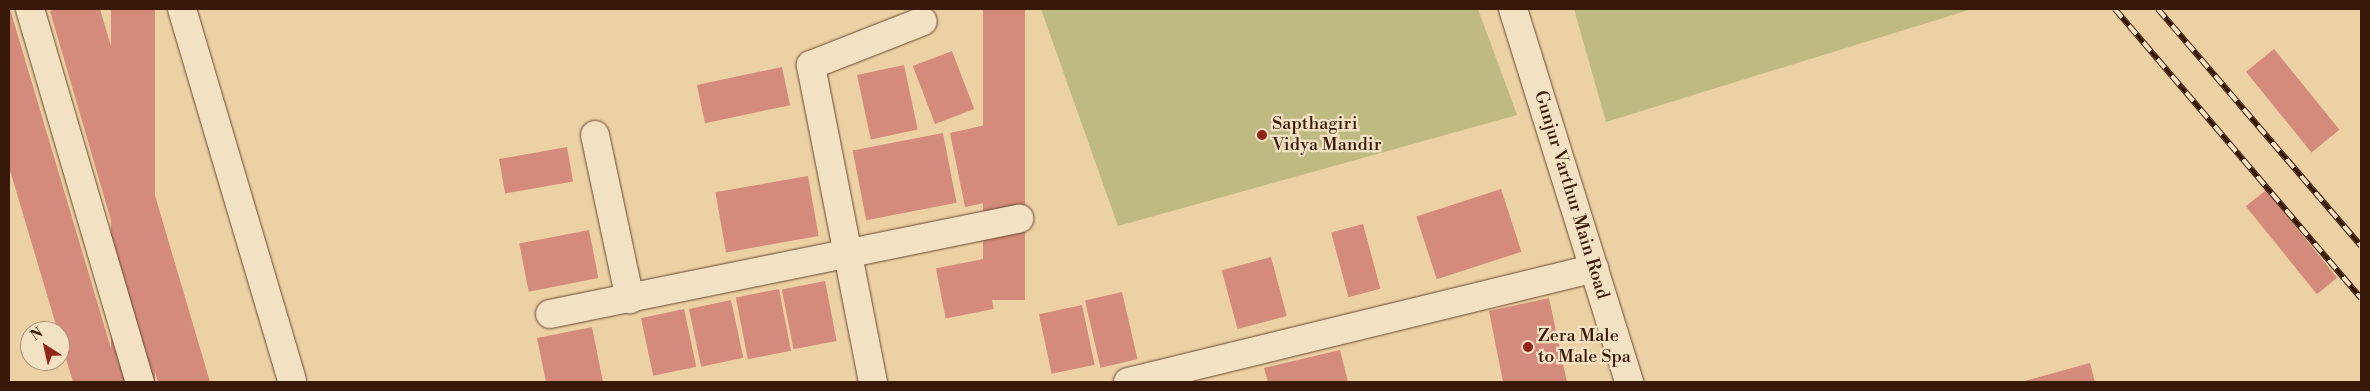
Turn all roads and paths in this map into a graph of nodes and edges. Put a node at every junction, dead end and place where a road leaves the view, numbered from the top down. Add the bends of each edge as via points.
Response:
1 (30, 9) edge
2 (182, 9) edge
3 (1512, 9) edge
4 (923, 21) dead end
5 (595, 135) dead end
6 (1019, 219) dead end
7 (848, 254) junction
8 (1594, 268) junction
9 (630, 298) junction
10 (550, 314) dead end
11 (292, 380) dead end
12 (140, 382) edge
13 (873, 382) edge
14 (1128, 382) edge
15 (1628, 382) edge

1 - 12 street
2 - 11 street
3 - 8 street, Gunjur Varthur Main Road
4 - 7 street via 811,65
5 - 9 street
6 - 7 street
7 - 9 street
7 - 13 street
8 - 14 street
8 - 15 street, Gunjur Varthur Main Road
9 - 10 street

